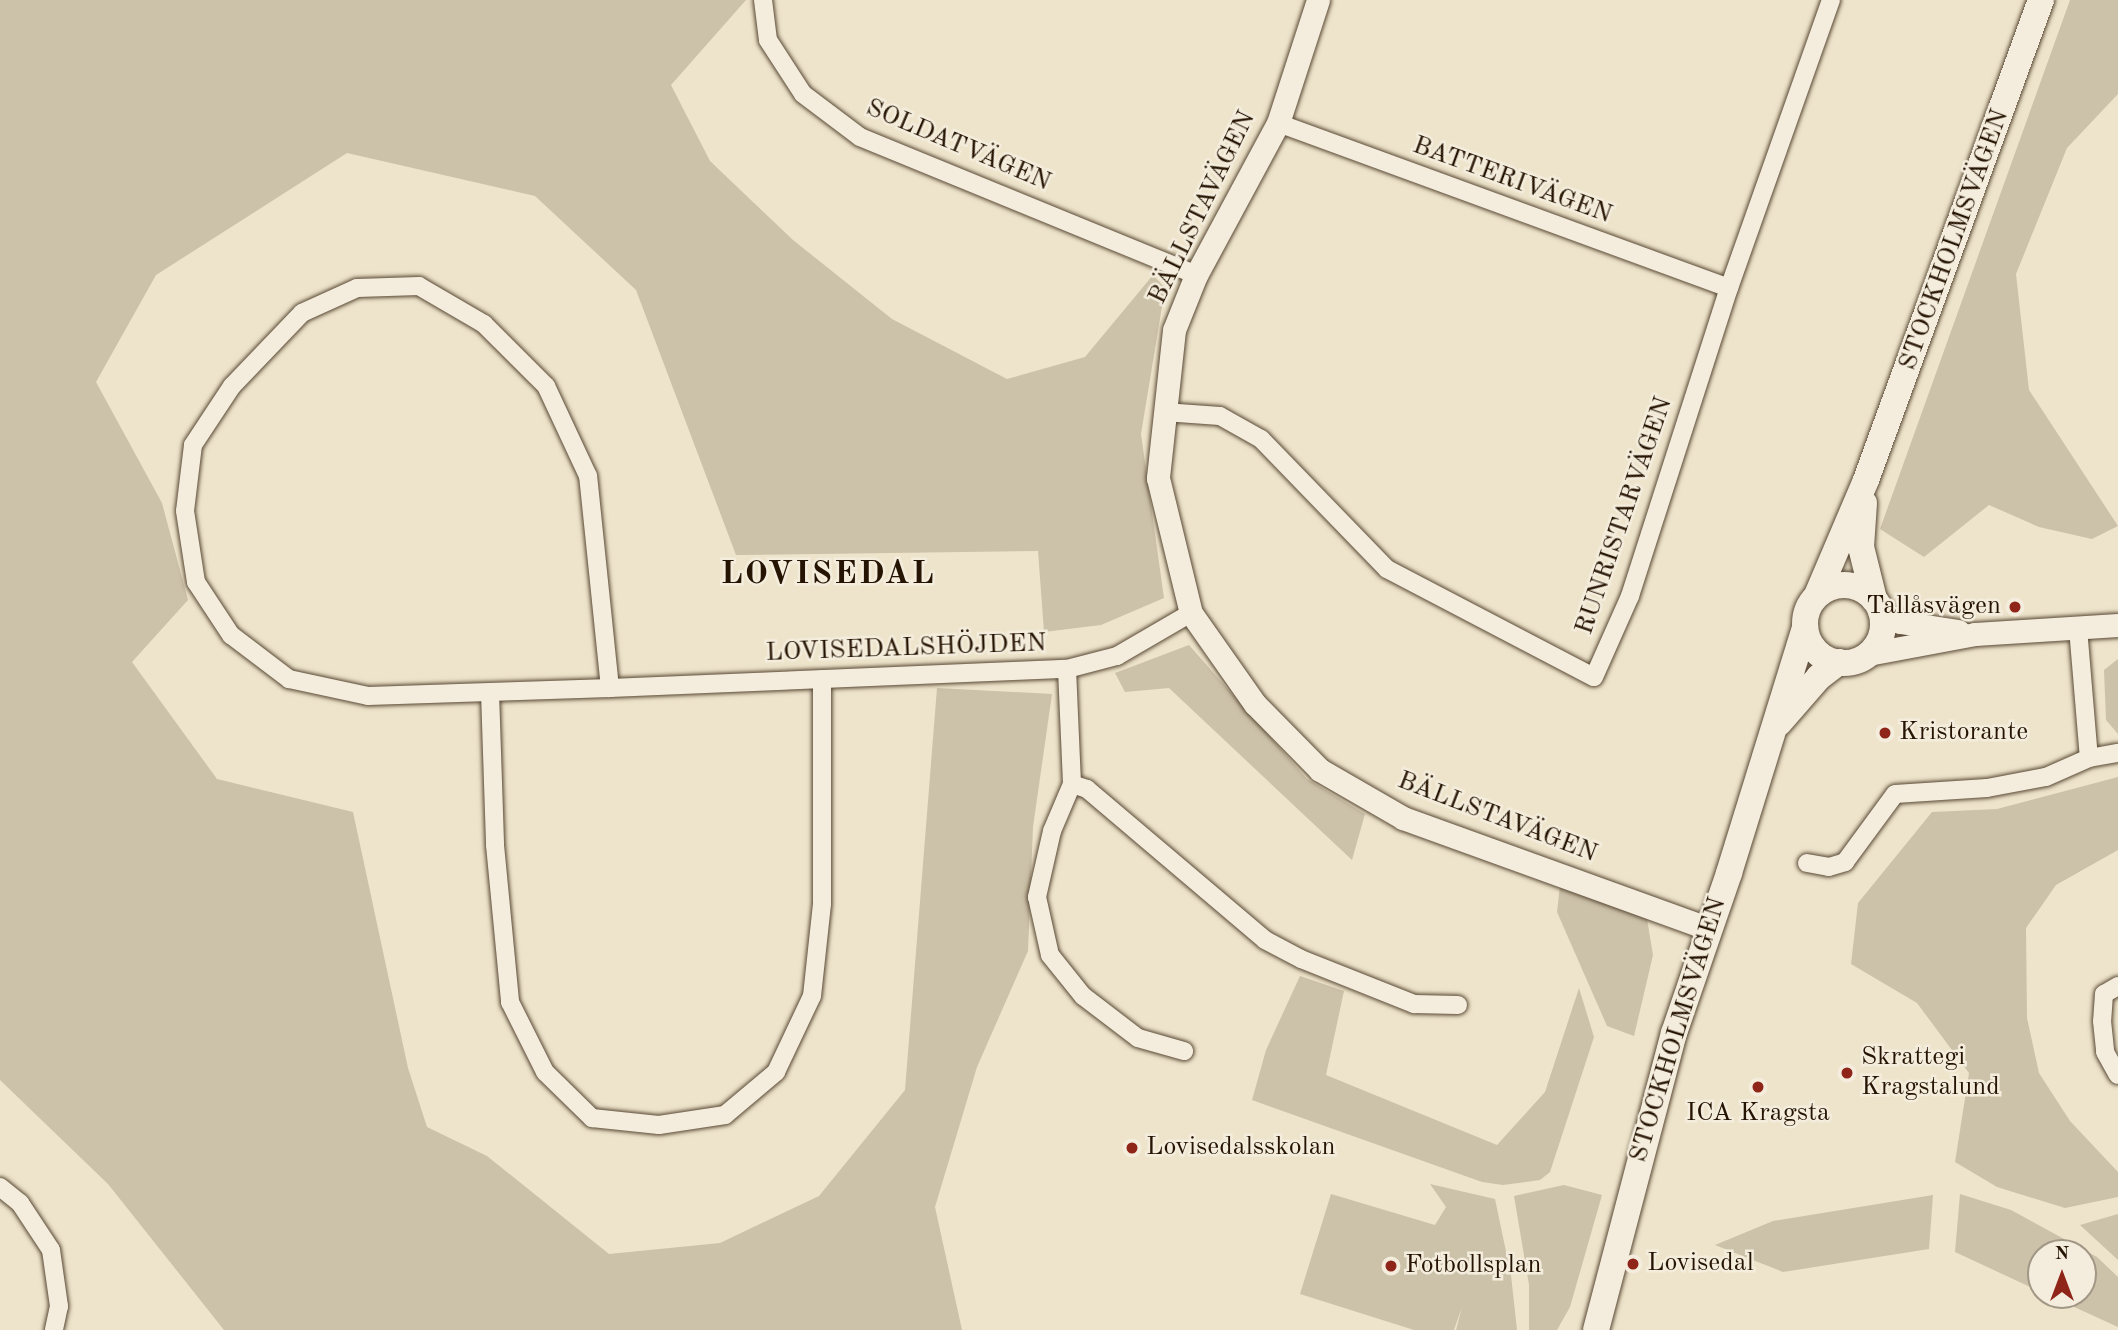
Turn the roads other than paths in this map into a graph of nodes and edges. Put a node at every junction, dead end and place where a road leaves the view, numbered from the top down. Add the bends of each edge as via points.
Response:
1 (763, 0) edge
2 (1318, 0) edge
3 (1830, 0) edge
4 (2041, 0) edge
5 (1278, 123) junction
6 (1196, 275) junction
7 (1729, 288) junction
8 (1164, 412) junction
9 (1866, 480) junction
10 (1817, 595) junction
11 (1877, 606) junction
12 (1191, 613) junction
13 (2118, 625) edge
14 (1805, 627) junction
15 (2078, 628) junction
16 (1975, 634) junction
17 (1868, 654) junction
18 (1839, 663) junction
19 (1067, 669) junction
20 (822, 679) junction
21 (610, 688) junction
22 (490, 692) junction
23 (1771, 732) junction
24 (2118, 752) edge
25 (2089, 758) junction
26 (1072, 784) junction
27 (1807, 863) dead end
28 (1709, 929) junction
29 (2118, 986) edge
30 (1458, 1005) dead end
31 (1184, 1051) dead end
32 (2111, 1051) edge
33 (2118, 1075) edge
34 (0, 1187) edge
35 (54, 1330) edge
36 (1596, 1330) edge

1 - 6 street, SOLDATVÄGEN via 768,40 803,94 860,137
2 - 5 street, BÄLLSTAVÄGEN
3 - 7 street, RUNRISTARVÄGEN
4 - 9 main road, STOCKHOLMSVÄGEN
5 - 6 street, BÄLLSTAVÄGEN
5 - 7 street, BATTERIVÄGEN
6 - 8 street, BÄLLSTAVÄGEN via 1174,330
7 - 8 street, RUNRISTARVÄGEN via 1630,596 1594,677 1387,569 1261,439 1220,416
8 - 12 street, BÄLLSTAVÄGEN via 1158,478
9 - 10 main road, STOCKHOLMSVÄGEN
9 - 11 main road, STOCKHOLMSVÄGEN via 1861,547
10 - 11 main road via 1829,587 1850,585
10 - 14 main road via 1806,614
11 - 16 street via 1900,622
11 - 17 main road via 1880,639
12 - 19 street, LOVISEDALSHÖJDEN via 1117,656
12 - 28 street, BÄLLSTAVÄGEN via 1255,704 1320,770 1403,818
13 - 15 street
14 - 18 main road via 1816,652
14 - 23 main road, STOCKHOLMSVÄGEN
15 - 16 street
15 - 25 street
16 - 17 street
17 - 18 main road
18 - 23 main road, STOCKHOLMSVÄGEN via 1819,677
19 - 20 street, LOVISEDALSHÖJDEN
19 - 26 street
20 - 21 street, LOVISEDALSHÖJDEN
20 - 22 street via 822,904 812,996 776,1072 725,1115 659,1125 592,1118 545,1072 510,1002 495,845
21 - 22 street, LOVISEDALSHÖJDEN
21 - 22 street, LOVISEDALSHÖJDEN via 588,477 546,386 484,324 419,286 356,288 302,313 232,386 193,445 184,511 196,582 231,635 289,679 368,696
23 - 28 main road, STOCKHOLMSVÄGEN
24 - 25 street
25 - 27 street via 2046,777 1987,788 1895,794 1845,862 1829,867
26 - 30 street via 1087,789 1265,940 1414,1004
26 - 31 street via 1052,831 1037,897 1050,955 1083,996 1138,1038
28 - 36 main road, STOCKHOLMSVÄGEN via 1674,1033
29 - 32 street via 2104,994
32 - 33 street
34 - 35 street via 20,1203 51,1250 59,1306

